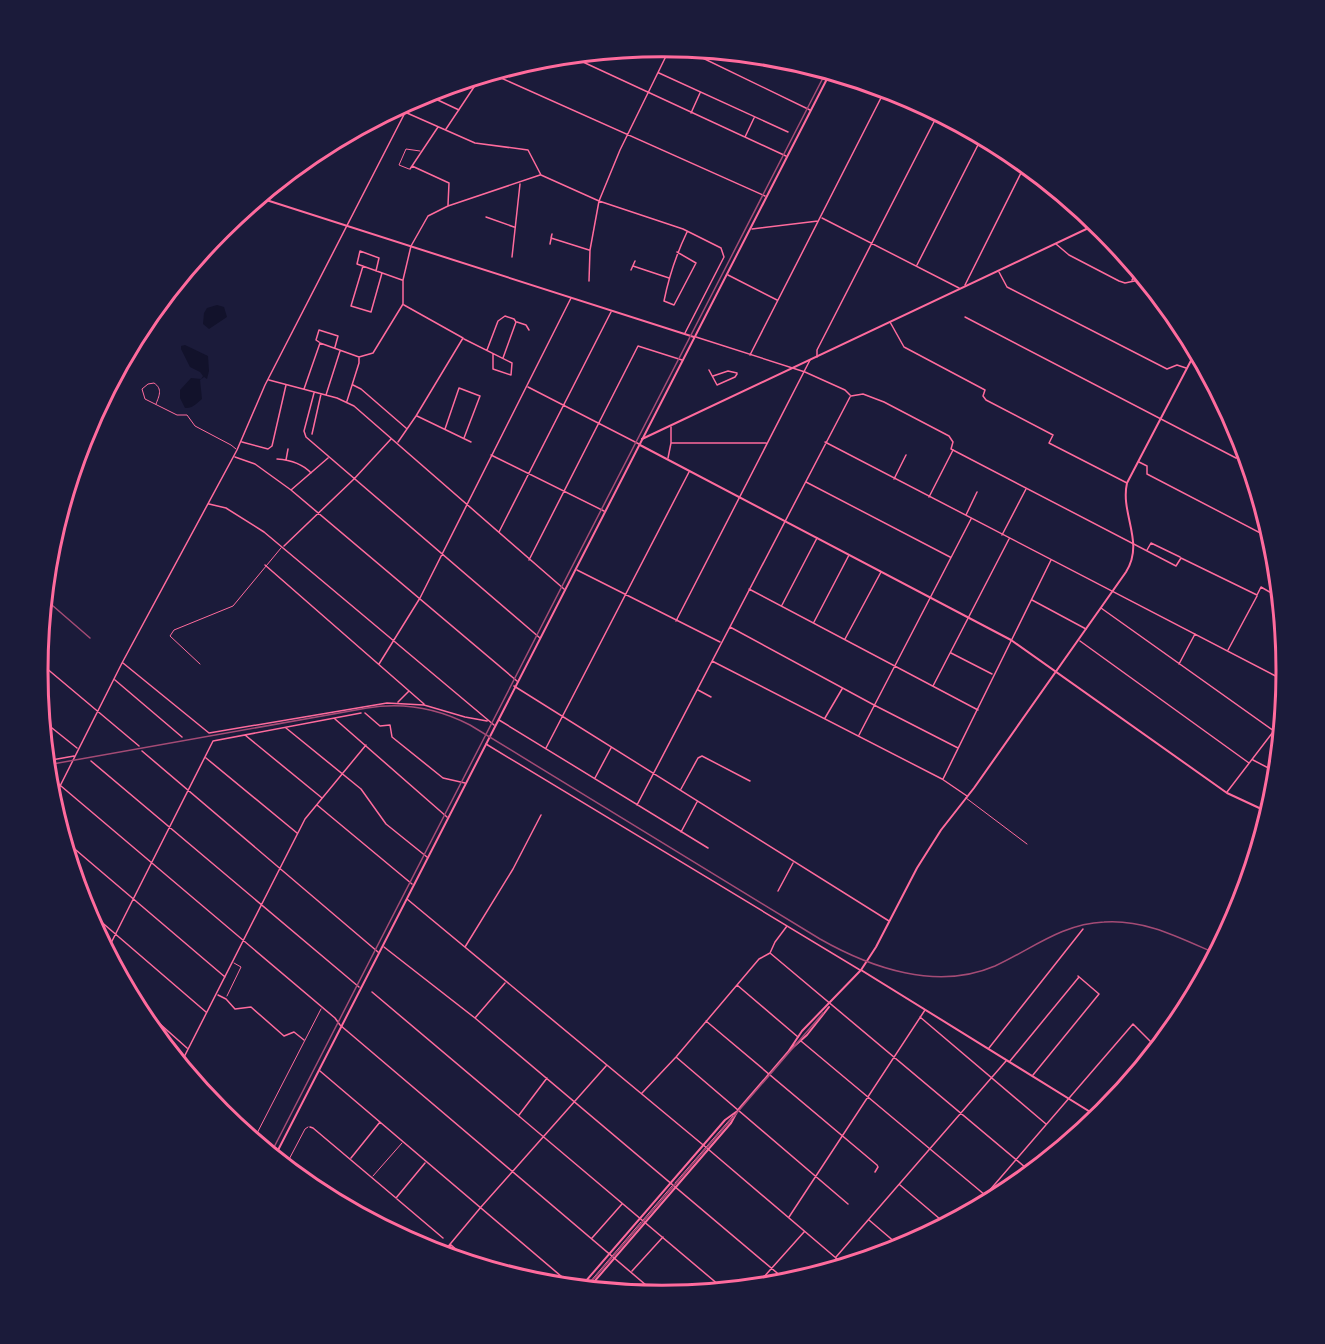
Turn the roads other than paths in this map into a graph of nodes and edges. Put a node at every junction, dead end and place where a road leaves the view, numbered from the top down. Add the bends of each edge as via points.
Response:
1 (666, 57) edge
2 (705, 59) edge
3 (584, 63) edge
4 (658, 73) junction
5 (502, 78) edge
6 (827, 79) edge
7 (474, 87) edge
8 (701, 92) junction
9 (649, 93) junction
10 (881, 98) edge
11 (438, 100) edge
12 (459, 110) junction
13 (811, 110) junction
14 (408, 113) edge
15 (691, 113) junction
16 (405, 115) edge
17 (755, 117) junction
18 (934, 121) edge
19 (438, 126) junction
20 (446, 130) junction
21 (788, 132) dead end
22 (628, 134) junction
23 (745, 137) junction
24 (978, 145) edge
25 (422, 151) junction
26 (787, 157) junction
27 (412, 166) junction
28 (410, 169) joint
29 (1021, 173) edge
30 (541, 175) junction
31 (520, 183) junction
32 (767, 196) junction
33 (268, 201) edge
34 (599, 201) junction
35 (448, 206) junction
36 (486, 218) dead end
37 (820, 219) junction
38 (348, 225) junction
39 (515, 227) junction
40 (1085, 229) edge
41 (750, 230) junction
42 (687, 231) junction
43 (552, 234) dead end
44 (551, 238) junction
45 (871, 243) junction
46 (549, 244) dead end
47 (1056, 244) junction
48 (411, 246) junction
49 (590, 250) junction
50 (677, 252) junction
51 (512, 257) dead end
52 (635, 261) dead end
53 (363, 266) junction
54 (633, 266) junction
55 (916, 266) junction
56 (632, 270) dead end
57 (376, 271) junction
58 (999, 271) junction
59 (382, 273) junction
60 (726, 275) junction
61 (669, 278) junction
62 (1134, 278) edge
63 (403, 280) junction
64 (1136, 280) edge
65 (589, 281) dead end
66 (1132, 281) junction
67 (962, 289) junction
68 (571, 297) junction
69 (778, 301) junction
70 (403, 304) junction
71 (612, 310) junction
72 (965, 317) dead end
73 (516, 322) junction
74 (890, 322) junction
75 (529, 330) dead end
76 (685, 333) junction
77 (695, 337) junction
78 (463, 338) junction
79 (320, 343) junction
80 (335, 348) junction
81 (340, 350) junction
82 (487, 350) junction
83 (493, 354) junction
84 (750, 355) junction
85 (359, 357) junction
86 (817, 357) junction
87 (503, 358) junction
88 (1191, 359) edge
89 (682, 360) junction
90 (810, 360) junction
91 (793, 368) junction
92 (1186, 369) junction
93 (709, 370) dead end
94 (805, 372) junction
95 (713, 376) junction
96 (268, 379) junction
97 (286, 384) junction
98 (353, 385) junction
99 (527, 387) junction
100 (304, 389) junction
101 (314, 392) junction
102 (321, 394) junction
103 (326, 395) junction
104 (850, 396) junction
105 (347, 401) junction
106 (156, 404) junction
107 (564, 405) junction
108 (416, 416) junction
109 (1161, 418) junction
110 (600, 423) junction
111 (671, 426) junction
112 (407, 429) junction
113 (445, 429) junction
114 (647, 430) junction
115 (312, 434) dead end
116 (652, 434) junction
117 (392, 438) junction
118 (464, 438) junction
119 (642, 439) junction
120 (241, 442) junction
121 (471, 442) dead end
122 (825, 442) junction
123 (397, 443) junction
124 (671, 443) junction
125 (768, 443) junction
126 (640, 445) junction
127 (288, 449) dead end
128 (237, 450) junction
129 (953, 450) junction
130 (491, 455) junction
131 (906, 455) dead end
132 (234, 456) junction
133 (329, 458) junction
134 (277, 459) dead end
135 (1238, 459) edge
136 (286, 460) junction
137 (667, 460) junction
138 (1138, 461) junction
139 (690, 472) junction
140 (311, 473) junction
141 (528, 474) junction
142 (354, 478) junction
143 (894, 479) junction
144 (805, 481) junction
145 (1127, 483) junction
146 (1025, 488) junction
147 (291, 490) junction
148 (564, 492) junction
149 (977, 492) dead end
150 (929, 497) junction
151 (740, 498) junction
152 (466, 503) junction
153 (209, 504) junction
154 (605, 511) junction
155 (318, 513) junction
156 (966, 516) junction
157 (971, 519) junction
158 (784, 521) junction
159 (498, 533) junction
160 (1261, 533) edge
161 (1002, 535) junction
162 (817, 538) junction
163 (1009, 538) junction
164 (1134, 544) junction
165 (283, 547) junction
166 (1147, 551) junction
167 (442, 553) junction
168 (849, 555) junction
169 (951, 558) junction
170 (1181, 558) junction
171 (529, 560) junction
172 (1051, 560) junction
173 (265, 565) junction
174 (575, 569) junction
175 (881, 571) junction
176 (565, 589) junction
177 (749, 589) junction
178 (1112, 592) junction
179 (1272, 593) edge
180 (626, 595) junction
181 (1257, 595) junction
182 (930, 597) junction
183 (420, 598) junction
184 (1031, 600) junction
185 (782, 606) junction
186 (1101, 608) junction
187 (968, 617) junction
188 (676, 621) junction
189 (814, 623) junction
190 (729, 627) junction
191 (1086, 629) junction
192 (1195, 634) junction
193 (540, 638) junction
194 (845, 640) junction
195 (1011, 640) junction
196 (1079, 640) junction
197 (394, 642) junction
198 (721, 642) junction
199 (1228, 652) junction
200 (950, 653) junction
201 (712, 660) junction
202 (122, 663) junction
203 (380, 663) junction
204 (200, 664) dead end
205 (1179, 665) junction
206 (894, 666) junction
207 (48, 670) edge
208 (1057, 671) junction
209 (993, 675) junction
210 (1277, 677) edge
211 (114, 679) junction
212 (517, 681) junction
213 (514, 686) junction
214 (933, 686) junction
215 (843, 688) junction
216 (697, 690) junction
217 (409, 691) junction
218 (711, 697) dead end
219 (398, 703) junction
220 (424, 705) junction
221 (874, 705) junction
222 (978, 710) junction
223 (98, 711) junction
224 (362, 713) dead end
225 (365, 713) dead end
226 (563, 716) junction
227 (335, 719) junction
228 (824, 719) junction
229 (498, 720) junction
230 (487, 721) junction
231 (495, 726) junction
232 (50, 727) edge
233 (285, 727) junction
234 (1273, 732) joint
235 (244, 734) junction
236 (858, 736) junction
237 (182, 737) dead end
238 (486, 744) junction
239 (366, 745) junction
240 (139, 746) dead end
241 (546, 748) junction
242 (611, 748) junction
243 (958, 748) junction
244 (78, 749) junction
245 (142, 751) dead end
246 (75, 756) junction
247 (205, 757) junction
248 (54, 760) edge
249 (1252, 760) junction
250 (91, 761) dead end
251 (1249, 763) junction
252 (1269, 769) edge
253 (342, 773) junction
254 (654, 774) junction
255 (594, 778) junction
256 (942, 779) junction
257 (750, 781) dead end
258 (466, 783) junction
259 (61, 786) junction
260 (59, 789) edge
261 (680, 790) junction
262 (188, 791) junction
263 (1227, 793) junction
264 (967, 797) junction
265 (322, 798) junction
266 (698, 801) junction
267 (316, 804) junction
268 (637, 805) junction
269 (1261, 809) edge
270 (541, 815) dead end
271 (447, 817) junction
272 (170, 826) junction
273 (681, 832) junction
274 (298, 833) junction
275 (1027, 844) dead end
276 (74, 848) edge
277 (708, 848) dead end
278 (427, 857) junction
279 (794, 861) junction
280 (152, 863) junction
281 (279, 869) junction
282 (413, 885) junction
283 (778, 891) dead end
284 (134, 897) junction
285 (406, 898) junction
286 (261, 905) junction
287 (101, 921) edge
288 (890, 921) junction
289 (787, 926) junction
290 (1083, 929) dead end
291 (116, 933) junction
292 (244, 940) junction
293 (111, 943) edge
294 (381, 946) junction
295 (465, 948) junction
296 (378, 952) junction
297 (770, 953) junction
298 (233, 962) junction
299 (861, 970) junction
300 (225, 977) junction
301 (506, 982) junction
302 (737, 986) junction
303 (359, 987) junction
304 (372, 992) dead end
305 (216, 994) junction
306 (226, 999) junction
307 (830, 1004) junction
308 (323, 1007) junction
309 (925, 1010) junction
310 (207, 1012) junction
311 (920, 1017) junction
312 (475, 1018) junction
313 (706, 1021) junction
314 (159, 1023) edge
315 (340, 1025) junction
316 (797, 1037) junction
317 (304, 1041) junction
318 (801, 1041) junction
319 (1152, 1043) edge
320 (188, 1049) junction
321 (988, 1049) junction
322 (788, 1052) junction
323 (184, 1057) edge
324 (676, 1057) junction
325 (894, 1057) junction
326 (1008, 1061) junction
327 (607, 1065) junction
328 (318, 1070) junction
329 (769, 1074) junction
330 (1032, 1076) junction
331 (547, 1078) junction
332 (992, 1078) junction
333 (641, 1094) junction
334 (868, 1097) junction
335 (1069, 1099) junction
336 (575, 1102) junction
337 (738, 1110) junction
338 (961, 1113) junction
339 (1091, 1113) edge
340 (518, 1116) junction
341 (381, 1122) junction
342 (1047, 1125) junction
343 (310, 1127) joint
344 (257, 1134) edge
345 (544, 1136) junction
346 (841, 1136) junction
347 (402, 1142) junction
348 (706, 1147) junction
349 (929, 1148) junction
350 (277, 1151) edge
351 (351, 1159) junction
352 (289, 1160) edge
353 (1016, 1161) junction
354 (425, 1162) junction
355 (1025, 1168) edge
356 (513, 1172) junction
357 (875, 1172) dead end
358 (816, 1176) junction
359 (372, 1178) junction
360 (899, 1185) junction
361 (673, 1186) junction
362 (985, 1195) joint
363 (396, 1198) junction
364 (623, 1203) junction
365 (848, 1204) dead end
366 (481, 1207) junction
367 (789, 1218) junction
368 (643, 1220) junction
369 (868, 1220) junction
370 (940, 1220) edge
371 (805, 1231) junction
372 (663, 1237) junction
373 (443, 1238) dead end
374 (591, 1239) junction
375 (894, 1241) edge
376 (450, 1244) junction
377 (447, 1247) edge
378 (459, 1252) edge
379 (612, 1256) junction
380 (836, 1258) junction
381 (840, 1260) edge
382 (838, 1261) edge
383 (771, 1269) junction
384 (632, 1272) junction
385 (779, 1275) edge
386 (564, 1278) edge
387 (763, 1278) edge
388 (585, 1281) edge
389 (591, 1282) edge
390 (591, 1282) edge
391 (717, 1284) edge
392 (647, 1286) edge

1 - 4 street
2 - 13 street
3 - 9 street
4 - 8 street
4 - 9 street
5 - 22 street
6 - 13 street
7 - 12 street
8 - 15 street
8 - 17 street
9 - 15 street
9 - 22 street
10 - 37 street
11 - 12 street
12 - 20 street
13 - 26 street
14 - 19 street
15 - 23 street
16 - 38 street
17 - 21 street
17 - 23 street
18 - 45 street
19 - 20 street
19 - 25 street
20 - 30 street via 475,143 528,150
22 - 32 street
22 - 34 street
23 - 26 street
24 - 55 street
25 - 27 street
25 - 28 lane via 406,149 399,165
26 - 32 street
27 - 28 street
27 - 35 street via 449,183
29 - 67 street
30 - 31 street
30 - 34 street
31 - 35 street
31 - 39 street
32 - 41 street
33 - 38 street
34 - 42 street
34 - 49 street
35 - 48 street via 428,216
36 - 39 street
37 - 41 street
37 - 45 street
37 - 69 street
38 - 48 street
38 - 96 street
39 - 51 street
40 - 47 street
41 - 60 street
42 - 50 street
42 - 76 street via 720,248 724,256
43 - 44 street
44 - 46 street
44 - 49 street
45 - 55 street
45 - 86 street
47 - 58 street
47 - 66 street via 1119,281
48 - 63 street
48 - 68 street
49 - 65 street
50 - 61 street
50 - 61 street via 696,263 674,305 664,301
52 - 54 street
53 - 57 street
53 - 57 street via 357,264 360,251 379,258
53 - 59 street via 351,306 371,312
54 - 56 street
54 - 61 street
55 - 67 street
57 - 59 street
58 - 67 street
58 - 92 street via 1007,286 1109,340 1167,369 1177,365
59 - 63 street
60 - 69 street
60 - 77 street
62 - 66 street
63 - 70 street
64 - 66 street
67 - 74 street
68 - 71 street
68 - 99 street
69 - 84 street
70 - 78 street
70 - 85 street via 373,353
71 - 76 street
71 - 107 street
72 - 109 street
73 - 75 street
73 - 82 street via 507,316 498,321
73 - 87 street
74 - 86 street
74 - 145 street via 906,349 985,390 986,400 1053,435 1049,443
76 - 77 street
77 - 84 street
77 - 89 street
78 - 82 street
78 - 108 street
79 - 80 street
79 - 80 street via 316,340 319,330 338,336
79 - 100 street
80 - 81 street
81 - 85 street
81 - 103 street
82 - 83 street
83 - 87 street
83 - 87 street via 493,369 511,375 512,363
84 - 91 street
85 - 98 street
86 - 90 street
88 - 92 street
89 - 110 street via 638,346
89 - 114 street
90 - 91 street
90 - 94 street
91 - 94 street
91 - 111 street
92 - 109 street
93 - 95 street
94 - 104 street
94 - 125 street
95 - 95 street via 728,370 737,374 717,385
96 - 97 street
96 - 120 street
97 - 100 street
97 - 120 street via 272,446 264,449
98 - 105 street
98 - 112 street
99 - 107 street
99 - 130 street
100 - 101 street
101 - 102 street
101 - 133 street via 304,435
102 - 103 street
102 - 115 street
103 - 105 street
104 - 122 street
104 - 129 street via 863,394 886,403 949,436
105 - 117 street
106 - 106 lane via 143,395 142,389 148,384 156,384 160,389
106 - 128 lane via 175,414 187,415 195,426
107 - 110 street
107 - 141 street
108 - 112 street
108 - 113 street
109 - 135 street
109 - 138 street
110 - 126 street
110 - 148 street
111 - 116 street
111 - 124 street
112 - 123 street
113 - 118 street
113 - 118 street via 459,388 480,396
114 - 116 street
114 - 119 street
116 - 119 street
117 - 123 street
117 - 142 street
118 - 121 street
119 - 126 street
120 - 128 street
122 - 143 street
122 - 144 street
123 - 152 street
124 - 125 street
124 - 137 street
125 - 151 street
126 - 137 street
126 - 154 street
127 - 136 street
128 - 132 street
129 - 146 street
129 - 150 street
130 - 141 street
130 - 152 street
131 - 143 street
132 - 147 street via 255,464
132 - 153 street
133 - 140 street
133 - 142 street
134 - 136 street
136 - 140 street via 305,466
137 - 139 street
138 - 145 street
138 - 160 street via 1147,466 1147,474
139 - 151 street
139 - 180 street
140 - 147 street
141 - 148 street
141 - 159 street
142 - 155 street
142 - 167 street
143 - 150 street
144 - 158 street
144 - 169 street
145 - 164 street via 1125,506
146 - 161 street
146 - 164 street
147 - 155 street
148 - 154 street
148 - 171 street
149 - 156 street
150 - 156 street
151 - 158 street
151 - 188 street
152 - 159 street
152 - 167 street
153 - 165 street via 226,508
153 - 202 street
154 - 174 street
155 - 165 street
155 - 183 street
156 - 157 street
157 - 161 street
157 - 169 street
158 - 162 street
158 - 177 street
159 - 171 street
161 - 163 street
162 - 168 street
162 - 185 street
163 - 172 street
163 - 187 street
164 - 166 street
164 - 178 street via 1130,564
165 - 173 lane
165 - 197 street
166 - 170 street via 1176,566
166 - 170 street via 1151,543
167 - 183 street
167 - 193 street
168 - 175 street
168 - 189 street
169 - 182 street
170 - 181 street
171 - 176 street
172 - 178 street
172 - 184 street
173 - 203 street
173 - 204 lane via 233,606 174,630 170,636
174 - 176 street
174 - 180 street
175 - 182 street
175 - 194 street
176 - 193 street
177 - 185 street
177 - 190 street
178 - 186 street
178 - 192 street
179 - 181 street via 1261,587
180 - 188 street
180 - 226 street
181 - 199 street
182 - 187 street
182 - 206 street
183 - 197 street
183 - 212 street
184 - 191 street
184 - 195 street
185 - 189 street
186 - 191 street
186 - 205 street
187 - 195 street
187 - 200 street
188 - 198 street
189 - 194 street
190 - 198 street
190 - 215 street
191 - 196 street
192 - 199 street
192 - 205 street
193 - 212 street
194 - 206 street
195 - 208 street
195 - 209 street
196 - 208 street
196 - 251 street
197 - 203 street
197 - 230 street
198 - 201 street
199 - 210 street
200 - 209 street
200 - 214 street
201 - 216 street
201 - 228 street
202 - 211 street
202 - 219 street via 209,733
203 - 217 street
205 - 234 street
206 - 214 street
206 - 221 street
207 - 223 street
208 - 263 street
208 - 264 street
209 - 222 street
211 - 223 street
211 - 237 street
212 - 213 street
213 - 226 street
213 - 229 street
214 - 222 street
215 - 221 street
215 - 228 street
216 - 218 street
216 - 254 street
217 - 219 street
217 - 220 street
219 - 220 street
220 - 230 street
221 - 236 street
221 - 243 street
222 - 243 street
223 - 240 street
223 - 244 street
224 - 227 street
225 - 258 street via 380,726 390,725 392,737 444,778
226 - 241 street
226 - 242 street
227 - 233 street
227 - 239 street
228 - 236 street
229 - 231 street
229 - 241 street
230 - 231 street
231 - 238 street
232 - 244 street
233 - 235 street
233 - 253 street
234 - 249 street
235 - 247 street via 213,741
235 - 265 street
236 - 256 street
238 - 258 street
238 - 289 street
239 - 253 street
239 - 271 street
241 - 255 street
242 - 254 street
242 - 255 street
243 - 256 street
244 - 246 street
245 - 262 street
246 - 248 street
246 - 259 street
247 - 262 street
247 - 274 street
249 - 251 street
249 - 252 street
250 - 272 street
251 - 263 street
253 - 265 street
253 - 278 street via 361,789 386,824
254 - 261 street
254 - 268 street
255 - 268 street
256 - 264 street
257 - 261 street via 702,756
258 - 271 street
259 - 260 street
259 - 280 street
261 - 266 street
262 - 272 street
262 - 281 street
263 - 269 street
264 - 275 lane
264 - 288 street via 923,858
265 - 267 street
266 - 273 street
266 - 279 street
267 - 274 street
267 - 282 street
268 - 273 street
270 - 295 street
271 - 278 street
272 - 280 street
272 - 286 street
273 - 277 street
274 - 281 street
276 - 284 street
278 - 282 street
279 - 283 street
279 - 288 street
280 - 284 street
280 - 292 street
281 - 286 street
281 - 296 street
282 - 285 street
284 - 291 street
284 - 300 street
285 - 294 street
285 - 295 street
286 - 292 street
286 - 303 street
287 - 291 street
288 - 299 street
289 - 297 street
289 - 299 street
290 - 321 street
291 - 293 street
291 - 310 street
292 - 298 street
292 - 308 street
294 - 296 street
294 - 312 street
295 - 301 street
296 - 303 street
297 - 302 street via 759,959
297 - 307 street
298 - 300 street
298 - 306 lane via 241,967
299 - 307 street
299 - 309 street
300 - 305 street
301 - 312 street
301 - 327 street
302 - 313 street
302 - 316 street
303 - 315 street
304 - 340 street
305 - 306 street
305 - 310 street
306 - 317 street via 235,1009 251,1007 284,1036 294,1032
307 - 316 street
307 - 318 street
307 - 325 street
308 - 315 street
308 - 317 lane
309 - 311 street
309 - 321 street
310 - 320 street
311 - 325 street
311 - 332 street
312 - 331 street
313 - 324 street
313 - 329 street
314 - 320 street
315 - 328 street
315 - 356 street
316 - 318 street
316 - 322 street
317 - 344 lane
318 - 322 street
318 - 334 street
319 - 335 street via 1133,1024
320 - 323 street
321 - 326 street
322 - 329 street
324 - 333 street
324 - 337 street
325 - 334 street
325 - 338 street
326 - 330 street
326 - 330 street via 1079,977 1099,994
326 - 332 street
327 - 333 street
327 - 336 street
328 - 341 street
328 - 350 street
329 - 337 street
329 - 346 street
330 - 335 street
331 - 336 street
331 - 340 street
332 - 338 street
332 - 342 street
333 - 348 street
334 - 346 street
334 - 349 street
335 - 339 street
335 - 342 street
336 - 345 street
336 - 361 street
337 - 348 street via 725,1120
337 - 348 street via 731,1123
337 - 358 street
338 - 349 street
338 - 353 street
340 - 345 street
341 - 347 street
341 - 351 street
342 - 353 street
343 - 351 street
343 - 352 lane
345 - 356 street
345 - 364 street
346 - 357 street via 878,1166
346 - 358 street
347 - 354 street
347 - 359 lane
348 - 361 street
348 - 361 street
348 - 367 street
349 - 360 street
349 - 362 street
351 - 359 street
353 - 355 street
353 - 362 street
354 - 363 street
354 - 366 street
356 - 366 street
356 - 374 street
358 - 365 street
358 - 367 street
359 - 363 street
360 - 369 street
360 - 370 street
361 - 368 street
361 - 368 street
361 - 383 street
363 - 373 street
364 - 368 street
364 - 374 street
366 - 376 street
366 - 386 street
367 - 371 street
368 - 372 street
368 - 379 street
368 - 379 street
369 - 375 street
369 - 380 street
371 - 380 street
371 - 383 street
372 - 384 street
372 - 391 street
374 - 379 street
376 - 377 street
376 - 378 street
379 - 384 street
379 - 388 street
379 - 389 lane
379 - 390 street
380 - 381 street
380 - 382 street
383 - 385 street
383 - 387 street
384 - 392 street

